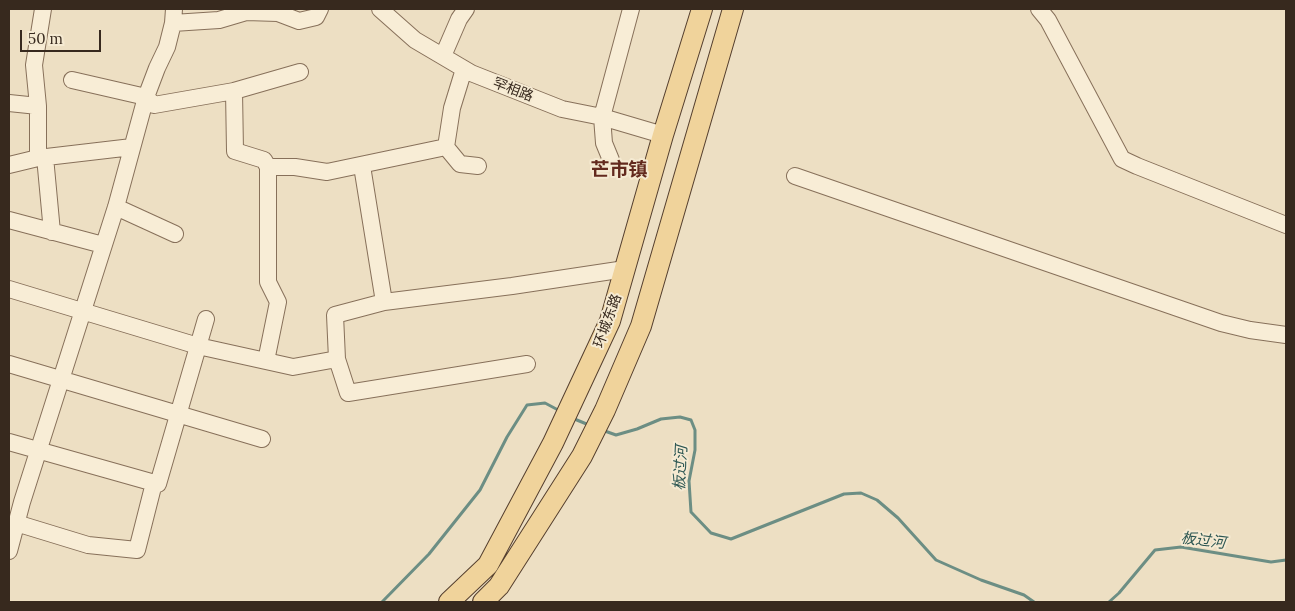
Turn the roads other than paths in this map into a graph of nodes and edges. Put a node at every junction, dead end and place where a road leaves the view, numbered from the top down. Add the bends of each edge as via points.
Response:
1 (43, 9) edge
2 (320, 9) edge
3 (380, 9) edge
4 (466, 9) edge
5 (631, 9) edge
6 (702, 9) edge
7 (733, 9) edge
8 (1039, 9) edge
9 (174, 16) edge
10 (442, 56) junction
11 (464, 69) junction
12 (300, 72) dead end
13 (72, 80) dead end
14 (234, 91) junction
15 (146, 97) junction
16 (9, 103) edge
17 (38, 106) junction
18 (602, 117) junction
19 (663, 135) junction
20 (132, 147) junction
21 (446, 147) junction
22 (41, 157) junction
23 (611, 160) dead end
24 (9, 166) edge
25 (362, 166) junction
26 (478, 166) dead end
27 (268, 167) junction
28 (795, 176) dead end
29 (116, 207) junction
30 (9, 220) edge
31 (1286, 225) edge
32 (52, 232) junction
33 (175, 234) dead end
34 (103, 245) junction
35 (625, 270) junction
36 (9, 289) edge
37 (384, 302) junction
38 (83, 310) junction
39 (206, 319) dead end
40 (1286, 335) edge
41 (198, 346) junction
42 (337, 359) junction
43 (266, 361) junction
44 (9, 364) edge
45 (527, 364) dead end
46 (61, 379) junction
47 (178, 414) junction
48 (262, 439) dead end
49 (9, 442) edge
50 (39, 451) junction
51 (154, 484) junction
52 (16, 523) junction
53 (9, 551) edge
54 (449, 602) edge
55 (483, 602) edge

1 - 17 street via 34,65
2 - 9 street via 316,17 299,21 278,13 246,12 219,20
3 - 10 street, 罕相路 via 415,40
4 - 10 street
5 - 18 street
6 - 19 main road, 环城东路
7 - 55 main road via 641,326 582,456 499,586
8 - 31 street via 1048,20 1122,159
9 - 15 street via 167,48
10 - 11 street, 罕相路
11 - 18 street, 罕相路 via 562,109
11 - 21 street via 452,108
12 - 14 street
13 - 15 street
14 - 15 street via 154,105
14 - 27 street via 235,151 264,160
15 - 20 street
16 - 17 street
17 - 22 street
18 - 19 street, 罕相路
18 - 23 street via 604,143
19 - 35 main road, 环城东路
20 - 22 street
20 - 29 street
21 - 25 street
21 - 26 street via 460,164
22 - 24 street
22 - 32 street
25 - 27 street via 327,172
25 - 37 street
27 - 43 street via 268,282 278,302
28 - 40 street via 1222,324
29 - 33 street
29 - 34 street
30 - 32 street
32 - 34 street
34 - 38 street
35 - 37 street
35 - 54 main road, 环城东路 via 610,321 553,443 488,565
36 - 38 street
37 - 42 street via 335,315
38 - 41 street
38 - 46 street
39 - 41 street
41 - 43 street
41 - 47 street
42 - 43 street via 292,367
42 - 45 street via 348,392
44 - 46 street
46 - 47 street
46 - 50 street
47 - 48 street
47 - 51 street via 158,484
49 - 50 street
50 - 51 street
50 - 52 street
51 - 52 street via 137,550 88,545
52 - 53 street

